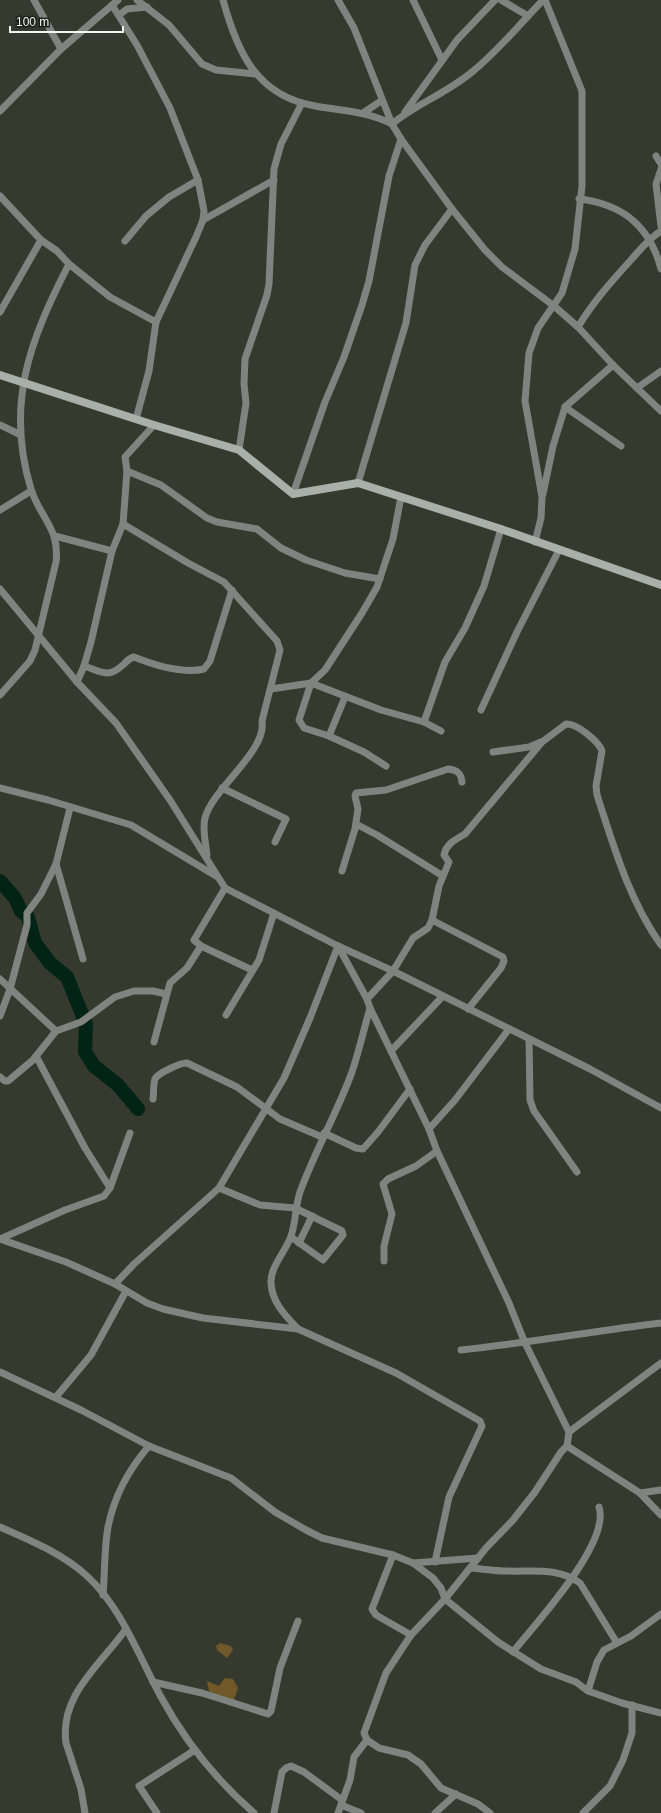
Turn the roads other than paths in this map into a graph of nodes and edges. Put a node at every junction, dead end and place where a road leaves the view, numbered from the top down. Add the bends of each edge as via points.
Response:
1 (34, 0) edge
2 (137, 0) edge
3 (223, 0) edge
4 (338, 0) edge
5 (413, 0) edge
6 (495, 0) edge
7 (501, 0) edge
8 (544, 0) edge
9 (115, 2) edge
10 (147, 8) junction
11 (119, 15) junction
12 (528, 16) junction
13 (61, 49) junction
14 (442, 60) junction
15 (256, 74) junction
16 (381, 102) junction
17 (302, 103) junction
18 (0, 111) edge
19 (363, 113) junction
20 (404, 114) junction
21 (392, 124) junction
22 (401, 139) junction
23 (656, 156) dead end
24 (661, 164) edge
25 (661, 169) edge
26 (198, 180) junction
27 (274, 180) junction
28 (0, 196) edge
29 (579, 199) junction
30 (452, 208) junction
31 (204, 220) junction
32 (661, 226) edge
33 (661, 231) edge
34 (650, 238) junction
35 (40, 240) junction
36 (125, 241) dead end
37 (69, 264) junction
38 (661, 269) edge
39 (554, 306) junction
40 (0, 312) edge
41 (156, 322) junction
42 (578, 327) junction
43 (614, 365) junction
44 (661, 371) edge
45 (0, 375) edge
46 (22, 382) junction
47 (637, 388) junction
48 (565, 407) junction
49 (661, 411) edge
50 (136, 419) junction
51 (0, 425) edge
52 (154, 425) junction
53 (19, 434) junction
54 (621, 446) dead end
55 (239, 450) junction
56 (127, 471) junction
57 (358, 483) junction
58 (31, 491) junction
59 (293, 494) junction
60 (401, 497) junction
61 (542, 497) junction
62 (0, 510) edge
63 (123, 524) junction
64 (501, 529) junction
65 (55, 536) junction
66 (535, 542) junction
67 (559, 550) junction
68 (112, 551) junction
69 (380, 579) junction
70 (661, 586) edge
71 (0, 589) edge
72 (232, 590) junction
73 (38, 636) junction
74 (84, 666) junction
75 (77, 682) junction
76 (311, 683) junction
77 (271, 689) junction
78 (0, 695) edge
79 (344, 697) junction
80 (481, 710) dead end
81 (424, 722) junction
82 (441, 731) dead end
83 (330, 736) junction
84 (542, 742) junction
85 (493, 752) dead end
86 (386, 766) dead end
87 (462, 782) dead end
88 (0, 788) edge
89 (222, 788) junction
90 (70, 808) junction
91 (356, 824) junction
92 (274, 842) dead end
93 (207, 859) junction
94 (56, 864) junction
95 (342, 871) dead end
96 (442, 876) junction
97 (216, 877) junction
98 (225, 888) junction
99 (274, 913) junction
100 (432, 920) junction
101 (201, 946) junction
102 (338, 946) junction
103 (661, 946) edge
104 (83, 959) dead end
105 (252, 970) junction
106 (393, 971) junction
107 (0, 979) edge
108 (10, 989) junction
109 (166, 994) junction
110 (442, 997) junction
111 (367, 999) junction
112 (370, 1008) junction
113 (468, 1009) junction
114 (226, 1015) dead end
115 (0, 1016) edge
116 (509, 1029) junction
117 (56, 1031) junction
118 (529, 1040) junction
119 (154, 1042) dead end
120 (391, 1051) junction
121 (36, 1056) junction
122 (0, 1077) edge
123 (410, 1089) junction
124 (153, 1099) dead end
125 (661, 1108) edge
126 (265, 1110) junction
127 (429, 1129) junction
128 (130, 1133) dead end
129 (323, 1135) junction
130 (437, 1151) junction
131 (577, 1172) dead end
132 (110, 1188) junction
133 (219, 1188) junction
134 (295, 1208) junction
135 (312, 1216) junction
136 (291, 1237) junction
137 (0, 1239) edge
138 (300, 1243) junction
139 (384, 1261) dead end
140 (115, 1284) junction
141 (126, 1291) junction
142 (661, 1323) edge
143 (298, 1329) junction
144 (525, 1343) junction
145 (461, 1350) dead end
146 (661, 1363) edge
147 (0, 1372) edge
148 (56, 1397) junction
149 (569, 1432) junction
150 (149, 1446) junction
151 (567, 1446) junction
152 (661, 1490) edge
153 (640, 1493) junction
154 (599, 1507) dead end
155 (661, 1515) edge
156 (0, 1527) edge
157 (393, 1555) junction
158 (478, 1558) junction
159 (435, 1562) junction
160 (413, 1563) junction
161 (471, 1568) junction
162 (572, 1577) junction
163 (103, 1595) junction
164 (445, 1599) junction
165 (661, 1614) edge
166 (298, 1621) dead end
167 (126, 1629) junction
168 (411, 1635) junction
169 (617, 1643) junction
170 (513, 1652) junction
171 (153, 1682) junction
172 (588, 1691) junction
173 (632, 1706) junction
174 (661, 1712) edge
175 (367, 1740) junction
176 (195, 1750) junction
177 (456, 1794) junction
178 (342, 1803) junction
179 (85, 1813) edge
180 (157, 1813) edge
181 (254, 1813) edge
182 (274, 1813) edge
183 (338, 1813) edge
184 (361, 1813) edge
185 (435, 1813) edge
186 (490, 1813) edge
187 (583, 1813) edge

1 - 13 street
2 - 10 street
3 - 15 street via 233,34 242,54
4 - 16 street via 354,28 370,66
5 - 14 street
6 - 14 street via 475,19
7 - 12 street
8 - 12 street
8 - 29 street via 582,91 582,186
9 - 11 street
9 - 13 street
10 - 11 street via 127,10
10 - 15 street via 169,25 202,64 216,70
11 - 26 street via 170,108
12 - 20 street via 471,73 430,101
13 - 18 street
14 - 20 street
15 - 17 street via 280,93
16 - 19 street
16 - 21 street
17 - 19 street
17 - 27 street via 276,156
19 - 21 street
20 - 21 street
21 - 22 street
22 - 30 street
22 - 59 street via 389,176 362,305
23 - 24 street
25 - 32 street via 656,184
26 - 31 street
26 - 36 street via 146,216
27 - 31 street
27 - 55 street via 269,284 245,359 246,403
28 - 35 street
29 - 34 street via 616,208 637,223
29 - 39 street via 575,250 566,283
30 - 39 street via 502,267
30 - 57 street via 425,245 415,265 406,324
31 - 41 street
33 - 34 street
34 - 38 street
34 - 42 street via 598,296
35 - 37 street via 57,251
35 - 40 street
37 - 41 street via 118,303
37 - 46 street via 34,343
39 - 42 street
39 - 61 street via 542,320 534,336 529,353 525,391
41 - 50 street via 149,371
42 - 43 street
43 - 47 street
43 - 48 street
44 - 47 street
45 - 46 main road
46 - 50 main road
46 - 53 street
47 - 49 street
48 - 54 street
48 - 61 street
50 - 52 main road
51 - 53 street
52 - 55 main road
52 - 56 street via 125,457
53 - 58 street
55 - 59 main road
56 - 63 street
56 - 69 street via 161,485 207,518 257,529 281,548 306,560
57 - 59 main road
57 - 60 main road
58 - 62 street
58 - 65 street
60 - 64 main road
60 - 69 street via 393,539
61 - 66 street via 541,518
63 - 68 street
63 - 72 street via 188,563 216,576
64 - 66 main road
64 - 81 street via 484,586 465,628 443,667
65 - 68 street
65 - 73 street via 56,562
66 - 67 main road
67 - 70 main road
67 - 80 street
68 - 74 street via 92,642
69 - 76 street via 354,626 325,670
71 - 73 street
72 - 74 street via 210,661 204,669 182,669 148,663 134,657 113,674
72 - 77 street via 279,646
73 - 75 street
73 - 78 street via 30,661
74 - 75 street
75 - 93 street via 116,723 166,793
76 - 77 street
76 - 79 street
76 - 83 street via 299,720 300,724 304,728
77 - 89 street via 262,721 264,730 237,772
79 - 81 street
79 - 83 street
81 - 82 street
83 - 86 street via 370,755
84 - 85 street via 530,747
84 - 96 street via 465,834 448,847 444,855 449,862
84 - 103 street via 566,724 571,724 598,742 601,747 597,795 625,880
87 - 91 street via 458,771 448,768 386,790 356,793
88 - 90 street
89 - 92 street via 286,819
89 - 93 street via 205,816
90 - 94 street
90 - 97 street via 131,825
91 - 95 street
91 - 96 street
93 - 97 street
94 - 104 street
94 - 108 street via 41,894 27,913 27,925
96 - 100 street
97 - 98 street
98 - 99 street
98 - 101 street via 195,936 194,940
99 - 102 street
99 - 105 street via 259,960
100 - 106 street via 425,931 413,938
100 - 113 street via 503,958 501,968
101 - 105 street
101 - 109 street via 187,968 170,983
102 - 106 street
102 - 111 street
102 - 126 street via 296,1052
105 - 114 street
106 - 110 street
106 - 111 street
107 - 108 street
108 - 115 street
108 - 117 street
109 - 117 street via 134,990 120,994 81,1022
109 - 119 street
110 - 113 street
110 - 120 street
111 - 112 street
112 - 120 street
112 - 129 street via 351,1073
113 - 116 street
116 - 118 street
116 - 127 street via 455,1100
117 - 121 street
118 - 125 street via 590,1069
118 - 131 street via 530,1100 549,1134
120 - 123 street
121 - 122 street via 8,1081
121 - 132 street via 85,1148
123 - 127 street
123 - 129 street via 363,1149
124 - 126 street via 158,1075 179,1064 187,1063 233,1085
126 - 129 street via 280,1119
126 - 133 street
127 - 130 street
128 - 132 street
129 - 134 street
130 - 139 street via 383,1184 392,1214 384,1246
130 - 144 street via 481,1241
132 - 137 street via 104,1196
133 - 134 street via 260,1205
133 - 140 street
134 - 135 street
134 - 136 street
135 - 138 street
135 - 138 street via 342,1231 343,1235 323,1260
136 - 138 street
136 - 143 street via 271,1282 280,1309
137 - 140 street via 66,1262
140 - 141 street
141 - 143 street via 155,1306 180,1314
141 - 148 street via 91,1355
142 - 144 street
143 - 159 street via 396,1373 480,1421 482,1426 449,1497
144 - 145 street
144 - 149 street
146 - 149 street
147 - 148 street
148 - 150 street
149 - 151 street
150 - 157 street via 231,1478 288,1521 322,1538
150 - 163 street via 132,1469 112,1512 106,1540
151 - 153 street
151 - 158 street via 560,1452 535,1492
152 - 153 street
153 - 155 street
154 - 162 street via 598,1532
156 - 163 street via 56,1554 87,1576
157 - 160 street
157 - 168 street via 372,1609 376,1615
158 - 159 street
158 - 161 street
159 - 160 street
160 - 164 street via 433,1578
161 - 162 street via 507,1571 553,1570
161 - 164 street
162 - 169 street via 586,1591
162 - 170 street
163 - 167 street
164 - 168 street
164 - 170 street
165 - 169 street
166 - 171 street via 280,1668 271,1711 268,1714 202,1692
167 - 171 street
167 - 179 street via 83,1682 68,1713 66,1742 81,1789
168 - 175 street via 386,1673 364,1733
169 - 172 street via 604,1650 597,1662
170 - 172 street via 541,1669 576,1682
171 - 176 street
172 - 173 street
173 - 174 street
173 - 187 street via 632,1733 623,1760 610,1786
175 - 177 street via 379,1748 408,1755 421,1764 441,1788
175 - 178 street via 354,1757
176 - 180 street via 140,1786 139,1789
176 - 181 street via 224,1785
177 - 185 street
177 - 186 street via 478,1804
178 - 182 street via 304,1772 291,1766 282,1772
178 - 183 street
178 - 184 street

